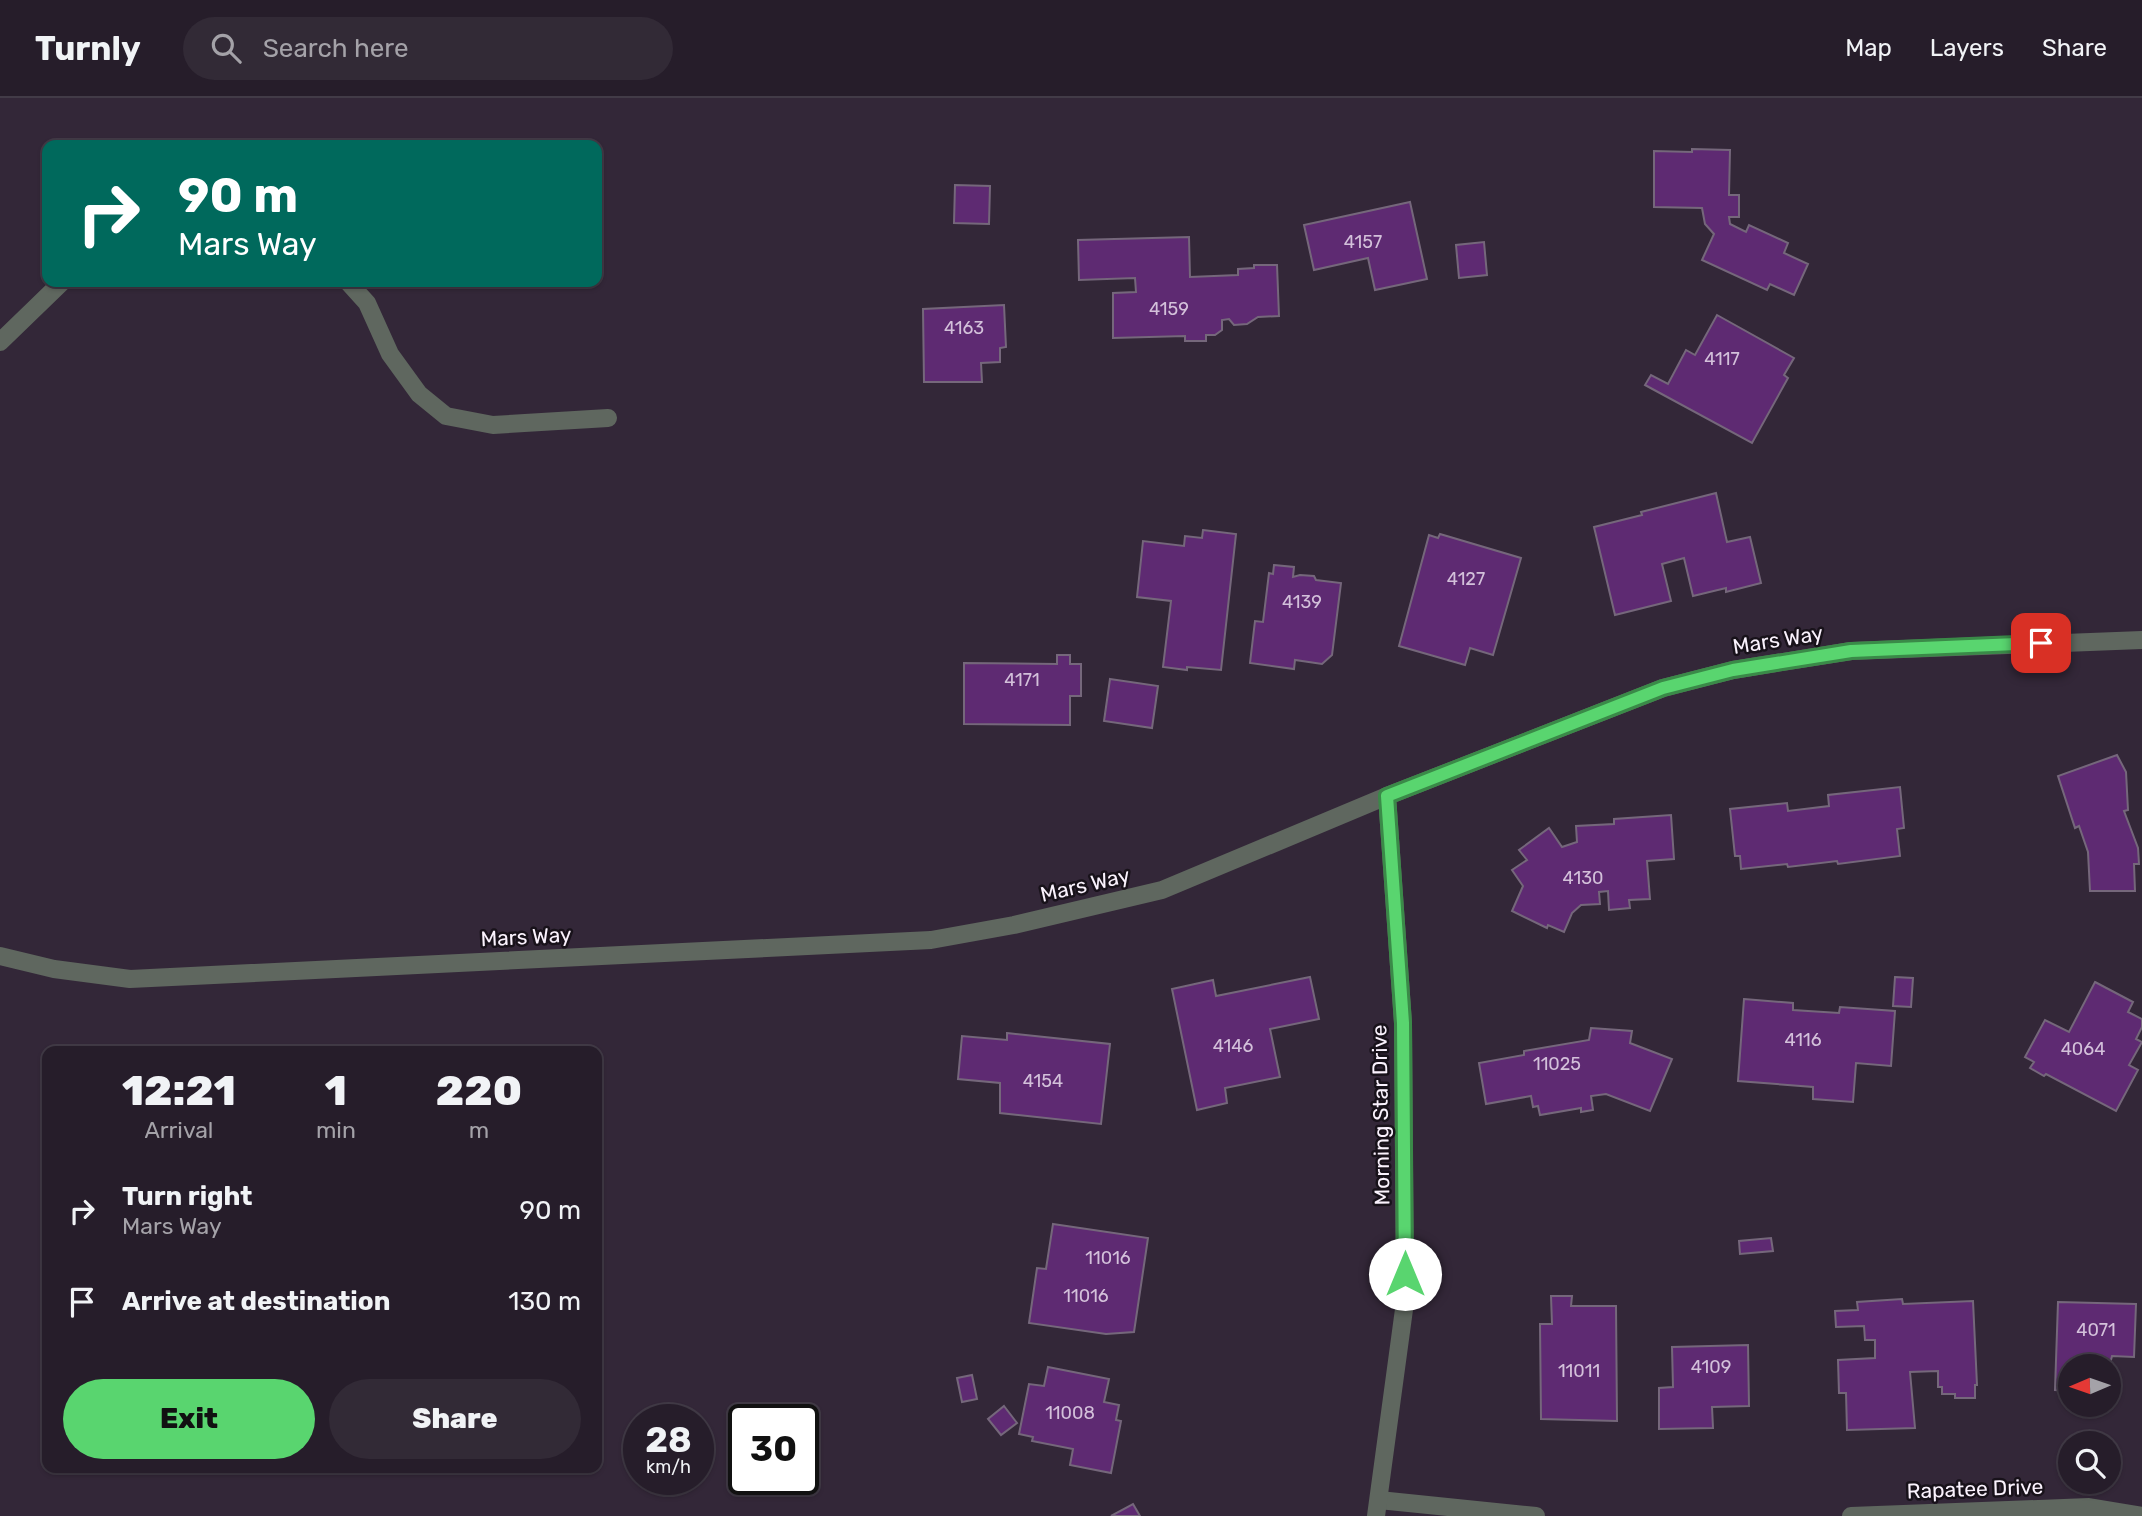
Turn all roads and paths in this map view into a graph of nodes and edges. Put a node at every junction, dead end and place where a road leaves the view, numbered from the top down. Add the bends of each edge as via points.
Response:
1 (57, 287) edge
2 (353, 287) edge
3 (0, 342) edge
4 (608, 418) dead end
5 (2142, 640) edge
6 (1387, 796) junction
7 (0, 956) edge
8 (1377, 1508) edge
9 (1536, 1516) edge
10 (1851, 1516) edge
11 (1861, 1516) edge
12 (2142, 1516) edge

1 - 3 street
2 - 4 street via 367,303 390,354 419,394 446,416 493,425
5 - 6 street, Mars Way via 1851,651 1733,670 1663,688
6 - 7 street, Mars Way via 1162,890 932,940 130,979
6 - 8 street, Morning Star Drive via 1403,1023 1405,1302
8 - 9 street
10 - 11 street, Rapatee Drive
11 - 12 street, Rapatee Drive via 2089,1507

